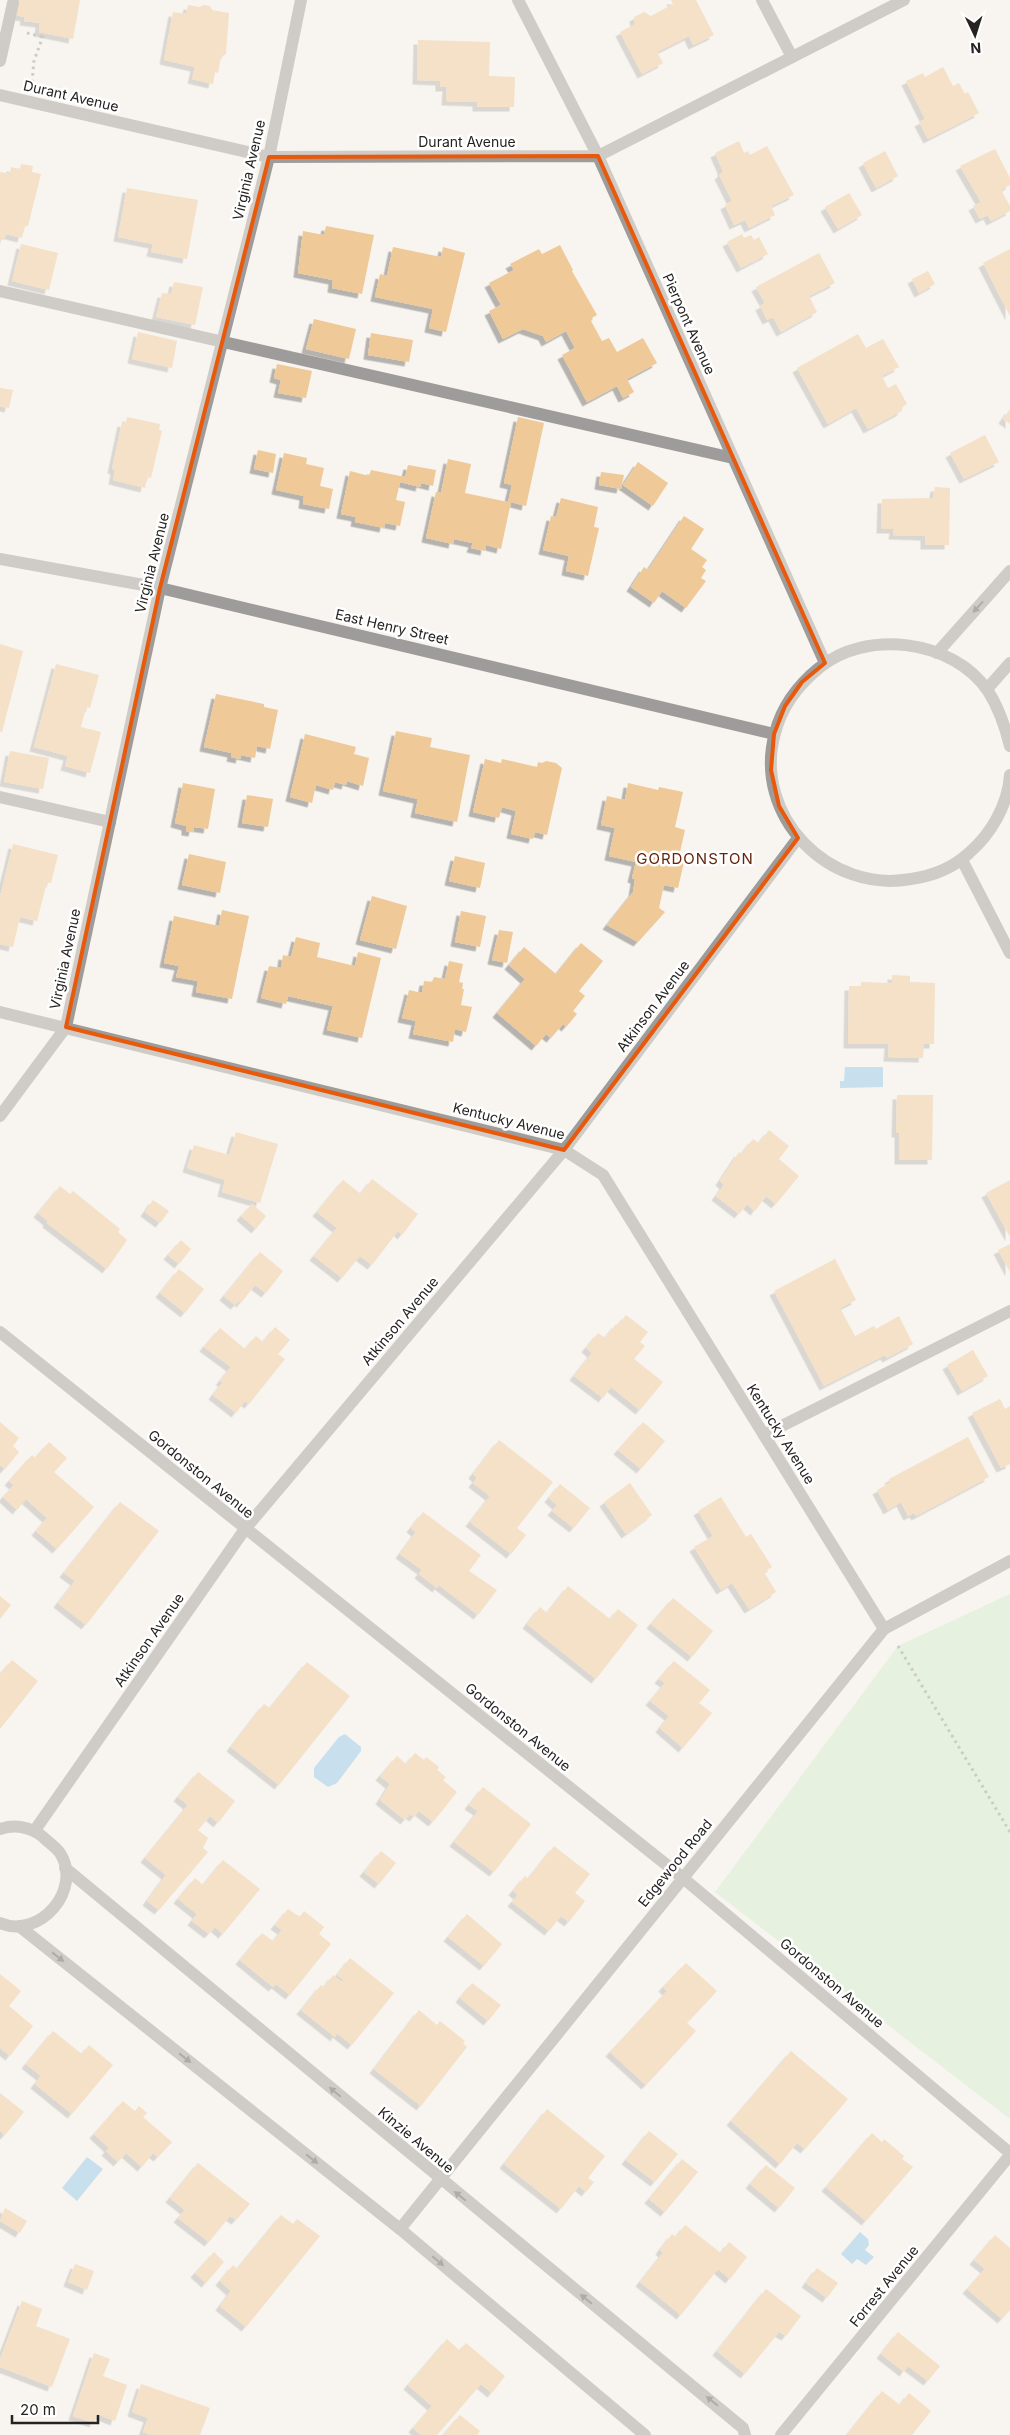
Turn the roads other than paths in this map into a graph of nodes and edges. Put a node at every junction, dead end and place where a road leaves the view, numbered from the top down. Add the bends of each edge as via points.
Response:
1 (301, 0) edge
2 (518, 0) edge
3 (762, 0) edge
4 (904, 0) edge
5 (13, 2) dead end
6 (792, 57) junction
7 (0, 61) edge
8 (0, 95) edge
9 (598, 156) junction
10 (269, 157) junction
11 (0, 291) edge
12 (223, 340) junction
13 (733, 458) junction
14 (0, 559) edge
15 (1010, 571) edge
16 (160, 588) junction
17 (937, 653) junction
18 (825, 663) junction
19 (1010, 663) edge
20 (987, 689) junction
21 (774, 734) junction
22 (1010, 746) edge
23 (1010, 775) edge
24 (0, 797) edge
25 (1006, 811) edge
26 (110, 822) junction
27 (798, 838) junction
28 (962, 860) junction
29 (1010, 953) edge
30 (0, 1012) edge
31 (66, 1027) junction
32 (0, 1116) edge
33 (564, 1150) junction
34 (1010, 1311) edge
35 (0, 1332) edge
36 (764, 1435) junction
37 (245, 1529) junction
38 (1010, 1561) edge
39 (884, 1629) junction
40 (1, 1828) edge
41 (35, 1830) junction
42 (65, 1868) junction
43 (683, 1878) junction
44 (0, 1923) edge
45 (19, 1926) junction
46 (1010, 2154) edge
47 (440, 2179) junction
48 (400, 2229) junction
49 (646, 2435) edge
50 (745, 2435) edge
51 (781, 2435) edge

1 - 10 street, Virginia Avenue
2 - 9 street, Pierpont Avenue
3 - 6 street
4 - 6 street, Durant Avenue
5 - 7 street
6 - 9 street, Durant Avenue
8 - 10 street, Durant Avenue
9 - 10 street, Durant Avenue
9 - 13 street, Pierpont Avenue
10 - 12 street, Virginia Avenue
11 - 12 street
12 - 13 street
12 - 16 street, Virginia Avenue
13 - 18 street, Pierpont Avenue
14 - 16 street, East Henry Street
15 -> 17 street
16 - 21 street, East Henry Street
16 - 26 street, Virginia Avenue
17 - 18 street via 893,643 857,648
17 - 20 street via 960,664
18 - 21 street via 802,682 785,706
19 - 20 street
20 - 22 street via 1004,720
21 - 27 street via 771,770 779,806
23 - 25 street
24 - 26 street
25 - 28 street via 981,843
26 - 31 street, Virginia Avenue
27 - 28 street via 825,862 858,878 894,883 930,876
27 - 33 street, Atkinson Avenue
28 - 29 street
30 - 31 street, Kentucky Avenue
31 - 32 street, Virginia Avenue
31 - 33 street, Kentucky Avenue
33 - 36 street, Kentucky Avenue via 603,1175
33 - 37 street, Atkinson Avenue
34 - 36 street
35 - 37 street, Gordonston Avenue
36 - 39 street, Kentucky Avenue
37 - 41 street, Atkinson Avenue
37 - 43 street, Gordonston Avenue
38 - 39 street, Edgewood Road
39 - 43 street, Edgewood Road
40 - 41 street
41 - 42 street via 60,1852
42 - 45 street via 60,1900 50,1914
47 -> 42 street, Kinzie Avenue
43 - 46 street, Gordonston Avenue
43 - 47 street, Edgewood Road
44 - 45 street
45 -> 48 street
46 - 51 street, Forrest Avenue
47 - 48 street, Edgewood Road
50 -> 47 street, Kinzie Avenue via 743,2428
48 -> 49 street

